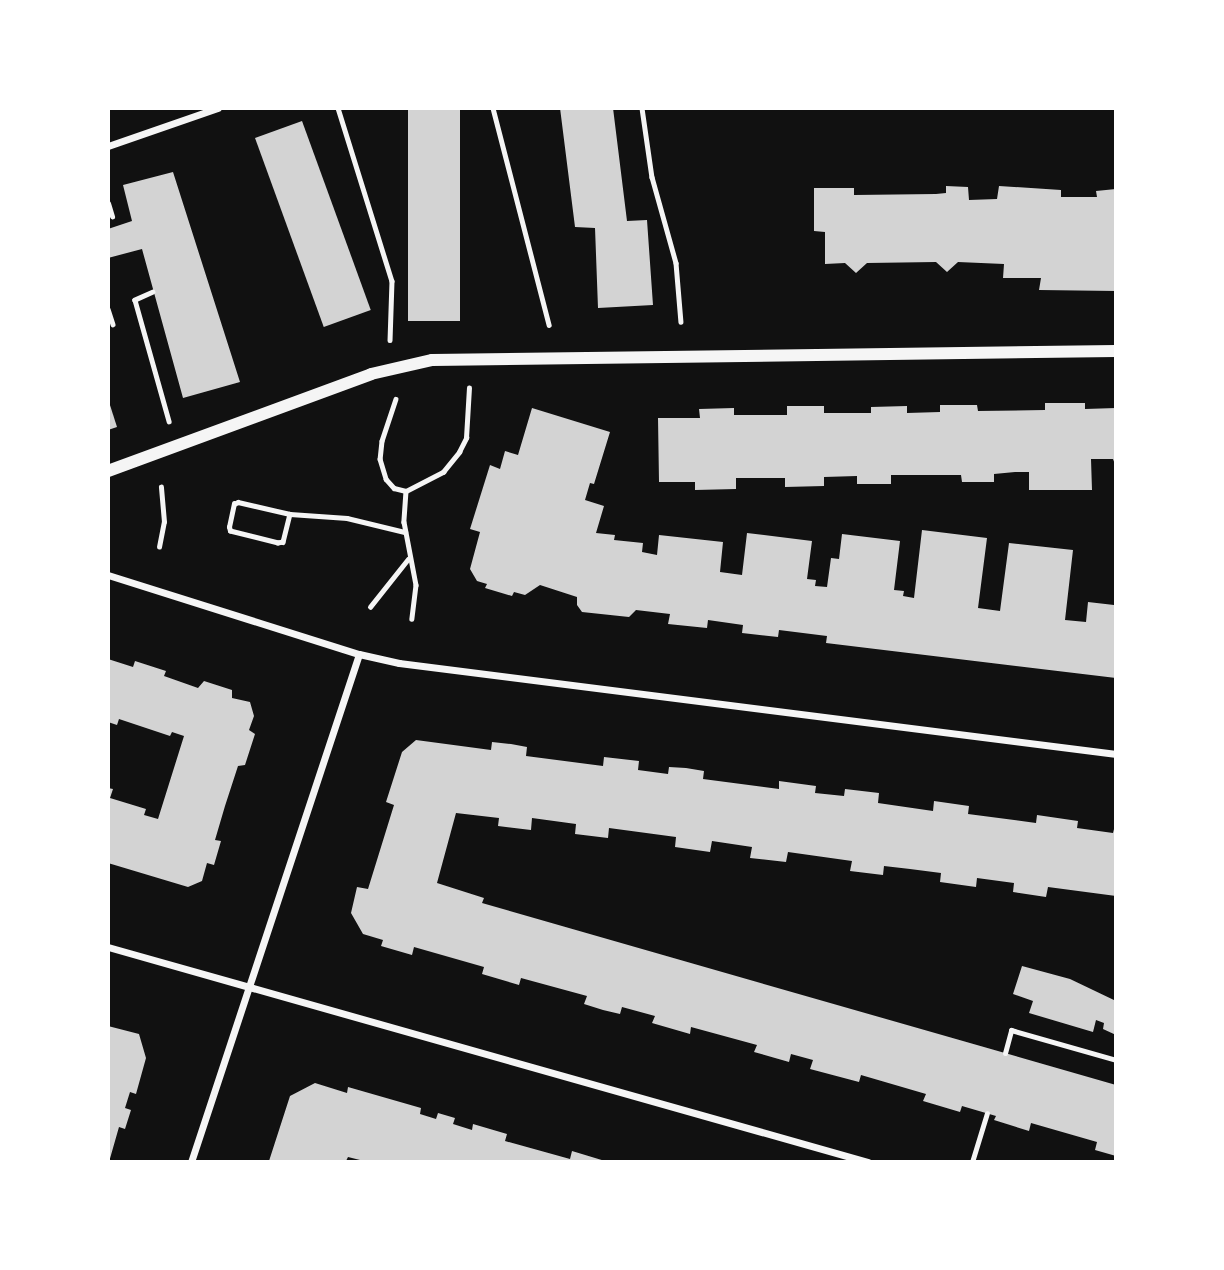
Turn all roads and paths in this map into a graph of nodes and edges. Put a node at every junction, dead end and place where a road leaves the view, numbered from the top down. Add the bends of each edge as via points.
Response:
1 (218, 108) edge
2 (338, 108) edge
3 (493, 108) edge
4 (642, 108) edge
5 (108, 146) edge
6 (108, 203) edge
7 (112, 216) dead end
8 (153, 292) dead end
9 (108, 309) edge
10 (681, 322) dead end
11 (113, 324) dead end
12 (549, 325) dead end
13 (390, 340) dead end
14 (1115, 351) edge
15 (469, 388) dead end
16 (396, 398) dead end
17 (169, 421) dead end
18 (108, 471) edge
19 (161, 487) dead end
20 (406, 491) junction
21 (290, 514) junction
22 (405, 531) junction
23 (159, 547) dead end
24 (408, 558) junction
25 (108, 575) edge
26 (370, 607) dead end
27 (412, 619) dead end
28 (359, 654) junction
29 (1115, 754) edge
30 (108, 947) edge
31 (250, 988) junction
32 (1005, 1053) dead end
33 (1115, 1060) edge
34 (987, 1113) dead end
35 (191, 1161) edge
36 (868, 1161) edge
37 (972, 1161) edge

1 - 5 street
2 - 13 path via 392,281
3 - 12 path
4 - 10 path via 652,177 676,262
6 - 7 lane
8 - 17 path via 135,300
9 - 11 path
14 - 18 street via 432,360 370,374
15 - 20 path via 466,438 459,452 443,472
16 - 20 path via 380,459 386,479 394,488
19 - 23 path via 164,522
20 - 22 path
21 - 21 path via 238,502 229,527 230,531 283,542
21 - 22 path via 347,518
22 - 24 path
24 - 26 path
24 - 27 path via 416,585
25 - 28 street
28 - 29 street via 399,663
28 - 31 street
30 - 31 street
31 - 35 street
31 - 36 street
32 - 33 lane via 1011,1030
34 - 37 lane

